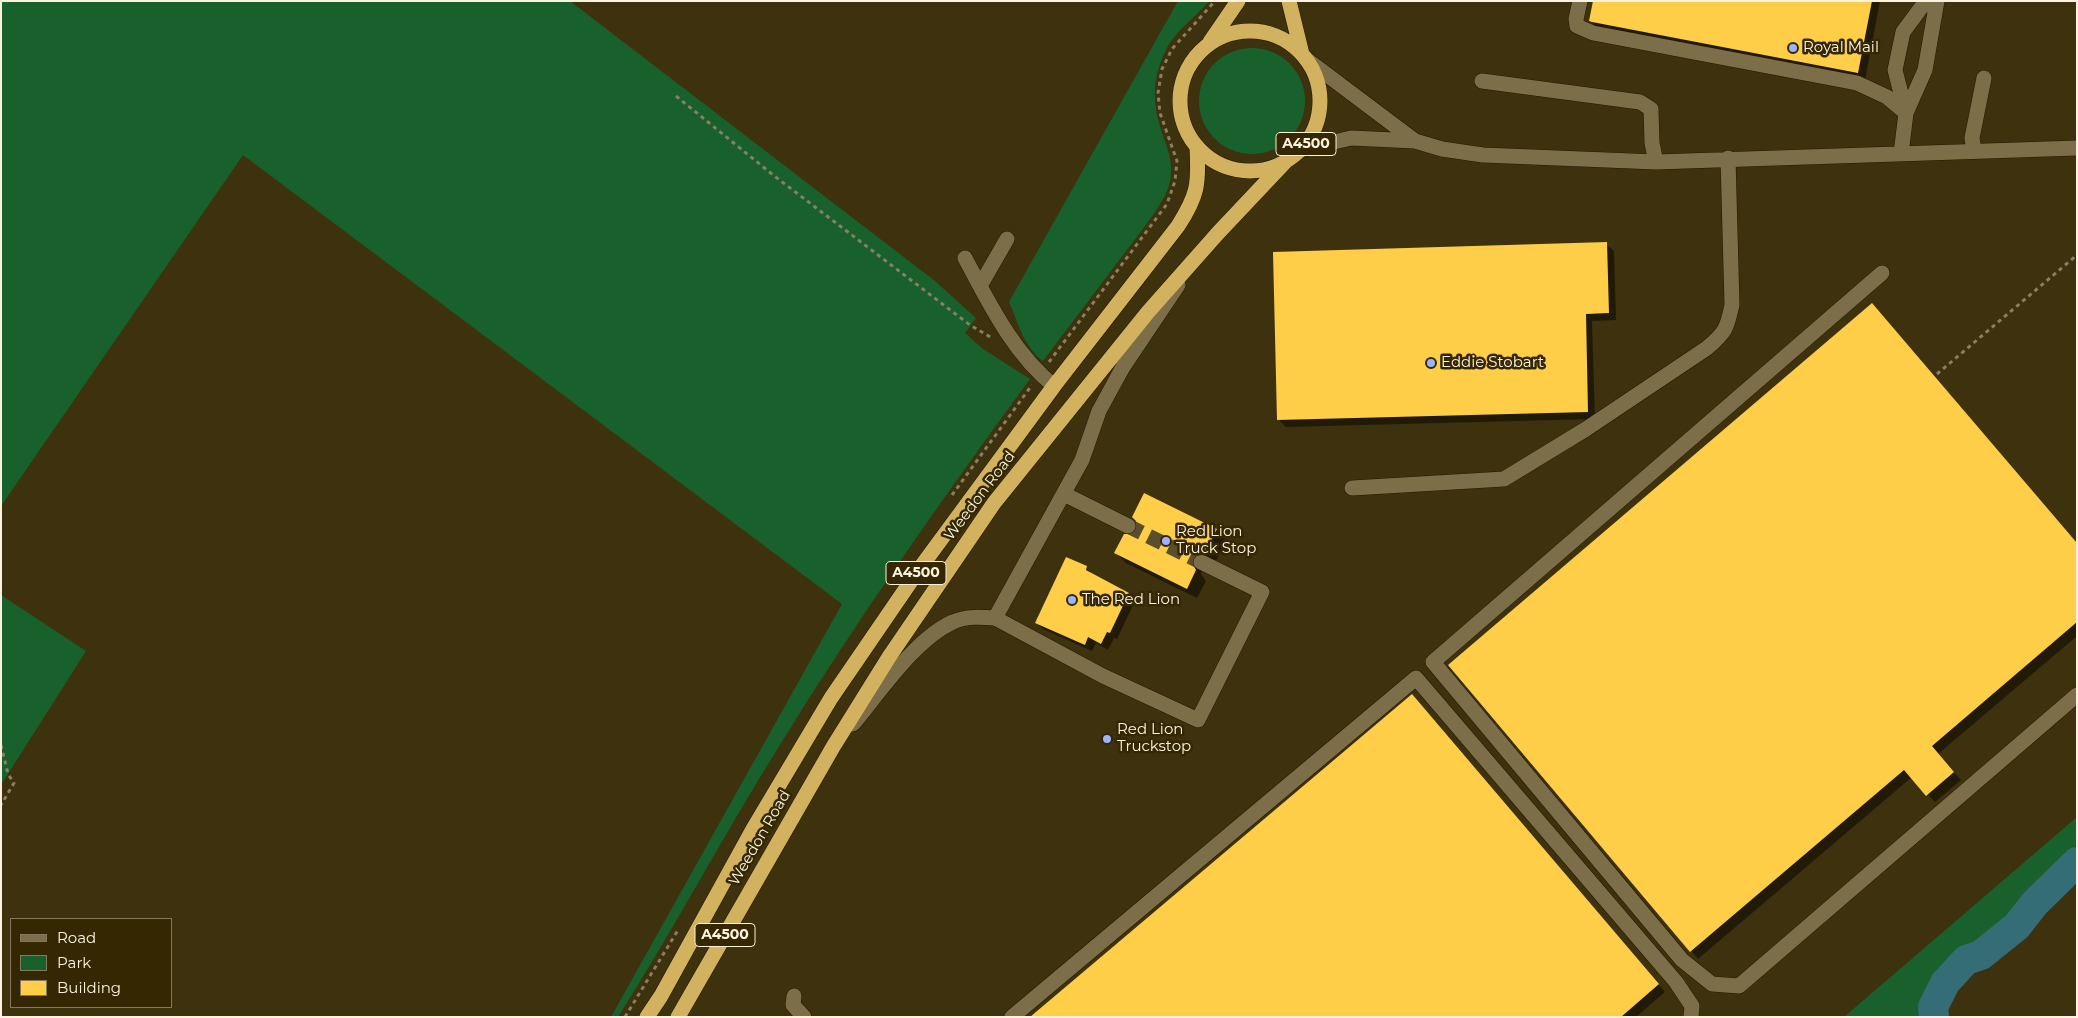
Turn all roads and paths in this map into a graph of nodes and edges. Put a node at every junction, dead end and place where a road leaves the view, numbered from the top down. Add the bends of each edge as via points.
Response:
1 (1215, 1) edge
2 (1238, 1) edge
3 (1289, 1) edge
4 (1580, 1) edge
5 (1926, 1) edge
6 (1938, 1) edge
7 (1206, 47) junction
8 (1304, 56) junction
9 (1984, 78) dead end
10 (1482, 81) dead end
11 (676, 96) dead end
12 (1906, 113) junction
13 (1415, 141) junction
14 (1197, 147) junction
15 (2077, 148) edge
16 (1300, 150) junction
17 (1974, 151) junction
18 (1901, 154) junction
19 (1728, 158) junction
20 (1285, 162) junction
21 (1656, 162) junction
22 (1007, 239) dead end
23 (1200, 253) junction
24 (2077, 255) edge
25 (965, 258) dead end
26 (1882, 273) dead end
27 (980, 286) junction
28 (994, 340) dead end
29 (1938, 374) dead end
30 (1040, 375) junction
31 (1054, 386) junction
32 (1352, 488) dead end
33 (1064, 494) junction
34 (952, 495) dead end
35 (1128, 526) tunnel mouth
36 (1201, 562) tunnel mouth
37 (995, 618) junction
38 (2077, 695) edge
39 (1, 745) edge
40 (833, 747) junction
41 (1, 805) edge
42 (679, 928) dead end
43 (794, 996) dead end
44 (625, 1017) edge
45 (647, 1017) edge
46 (678, 1017) edge
47 (804, 1017) edge
48 (1012, 1017) edge
49 (1691, 1017) edge

1 - 30 path via 1172,49 1162,69 1158,93 1160,113 1176,161 1175,181 1167,204
2 - 7 highway, A4500
3 - 8 highway, A4500
4 - 12 street via 1577,26 1593,33 1857,83 1887,97
5 - 12 street via 1903,32 1895,70
6 - 12 street via 1926,70
7 - 8 highway, A4500 via 1229,35 1254,32 1278,37
7 - 14 highway, A4500 via 1190,66 1181,91 1182,117
8 - 13 street
8 - 16 highway, A4500 via 1316,79 1320,105 1314,129
9 - 17 street via 1972,138
10 - 21 street via 1640,102 1651,109
11 - 28 path via 773,175 970,326
12 - 18 street
13 - 16 street via 1351,138
13 - 21 street via 1442,150 1483,154
14 - 20 highway, A4500 via 1216,163 1240,171 1265,170
14 - 31 highway, Weedon Road / A4500 via 1198,176 1191,205
15 - 17 street
16 - 20 highway, A4500
17 - 18 street
18 - 19 street
19 - 21 street
19 - 32 street via 1732,305 1728,326 1719,338 1586,429 1504,478
20 - 23 highway, Weedon Road / A4500
22 - 27 street
23 - 33 street via 1123,367 1099,411 1082,460
23 - 40 highway, Weedon Road / A4500 via 1085,387 994,504
24 - 29 path
25 - 27 street
26 - 38 street via 1433,662 1682,960 1712,984 1739,986
27 - 30 street via 997,318
30 - 31 street
30 - 34 path
31 - 45 highway, Weedon Road / A4500 via 920,568 831,698
33 - 35 street
33 - 37 street
36 - 37 street via 1262,592 1198,720 1103,676
37 - 40 street via 954,621 934,632 910,655
39 - 41 path via 8,774 14,783
40 - 46 highway, Weedon Road / A4500
42 - 44 path
43 - 47 street via 793,1005
48 - 49 street via 1416,678 1676,982 1692,1006

